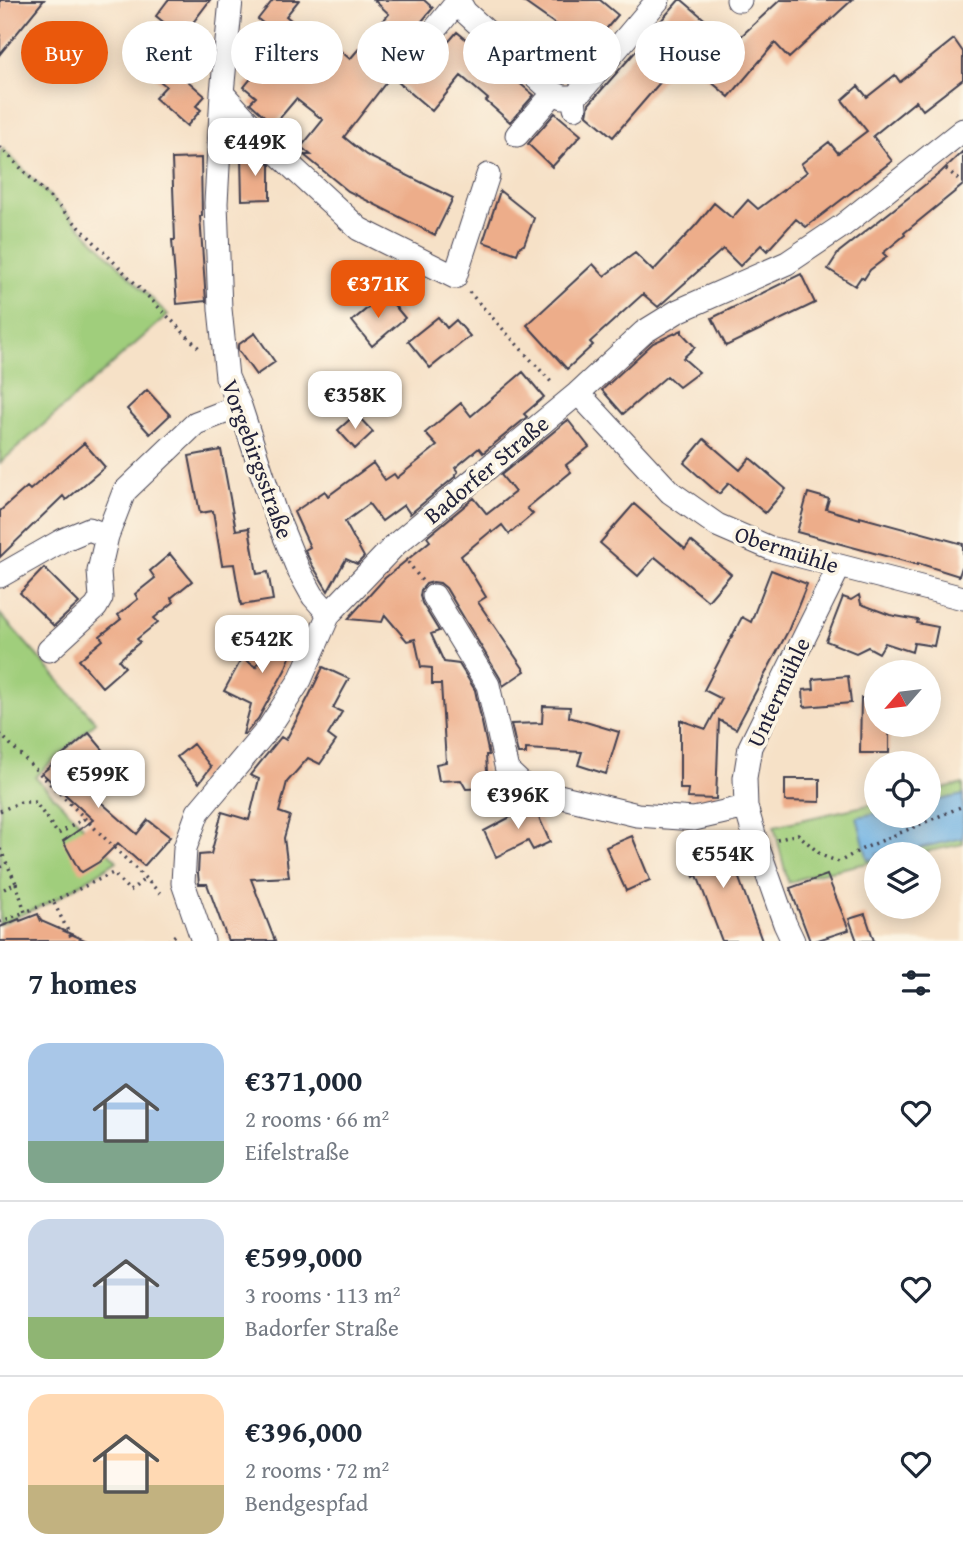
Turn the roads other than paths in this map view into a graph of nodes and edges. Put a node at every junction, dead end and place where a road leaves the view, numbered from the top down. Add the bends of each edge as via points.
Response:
1 (231, 0) edge
2 (658, 0) edge
3 (458, 1) edge
4 (442, 21) edge
5 (222, 93) junction
6 (567, 99) junction
7 (963, 130) edge
8 (517, 135) dead end
9 (488, 175) dead end
10 (578, 393) junction
11 (240, 407) junction
12 (107, 536) junction
13 (839, 566) junction
14 (0, 576) edge
15 (434, 596) road end
16 (963, 598) edge
17 (329, 614) junction
18 (49, 650) dead end
19 (746, 807) junction
20 (199, 930) edge
21 (793, 941) edge

1 - 5 street, Vorgebirgsstraße
2 - 6 street via 582,90
3 - 4 street
3 - 6 street
5 - 9 street via 275,151 359,229 456,277
5 - 11 street, Vorgebirgsstraße via 216,203 220,309 227,377
6 - 8 street
7 - 10 street, Badorfer Straße via 842,226 787,262 678,310 644,332
10 - 13 street, Obermühle via 670,492 717,526 770,548
10 - 17 street, Badorfer Straße via 395,545
11 - 12 street via 196,424 124,492
11 - 17 street, Vorgebirgsstraße via 298,569
12 - 14 street via 89,528
12 - 18 street via 99,571 102,598
13 - 16 street, Obermühle
13 - 19 street, Untermühle via 750,747
15 - 19 street via 488,685 507,770 526,788 637,815 694,819
17 - 20 street, Badorfer Straße via 300,680 268,729 198,812 185,848 183,883
19 - 21 street, Untermühle

